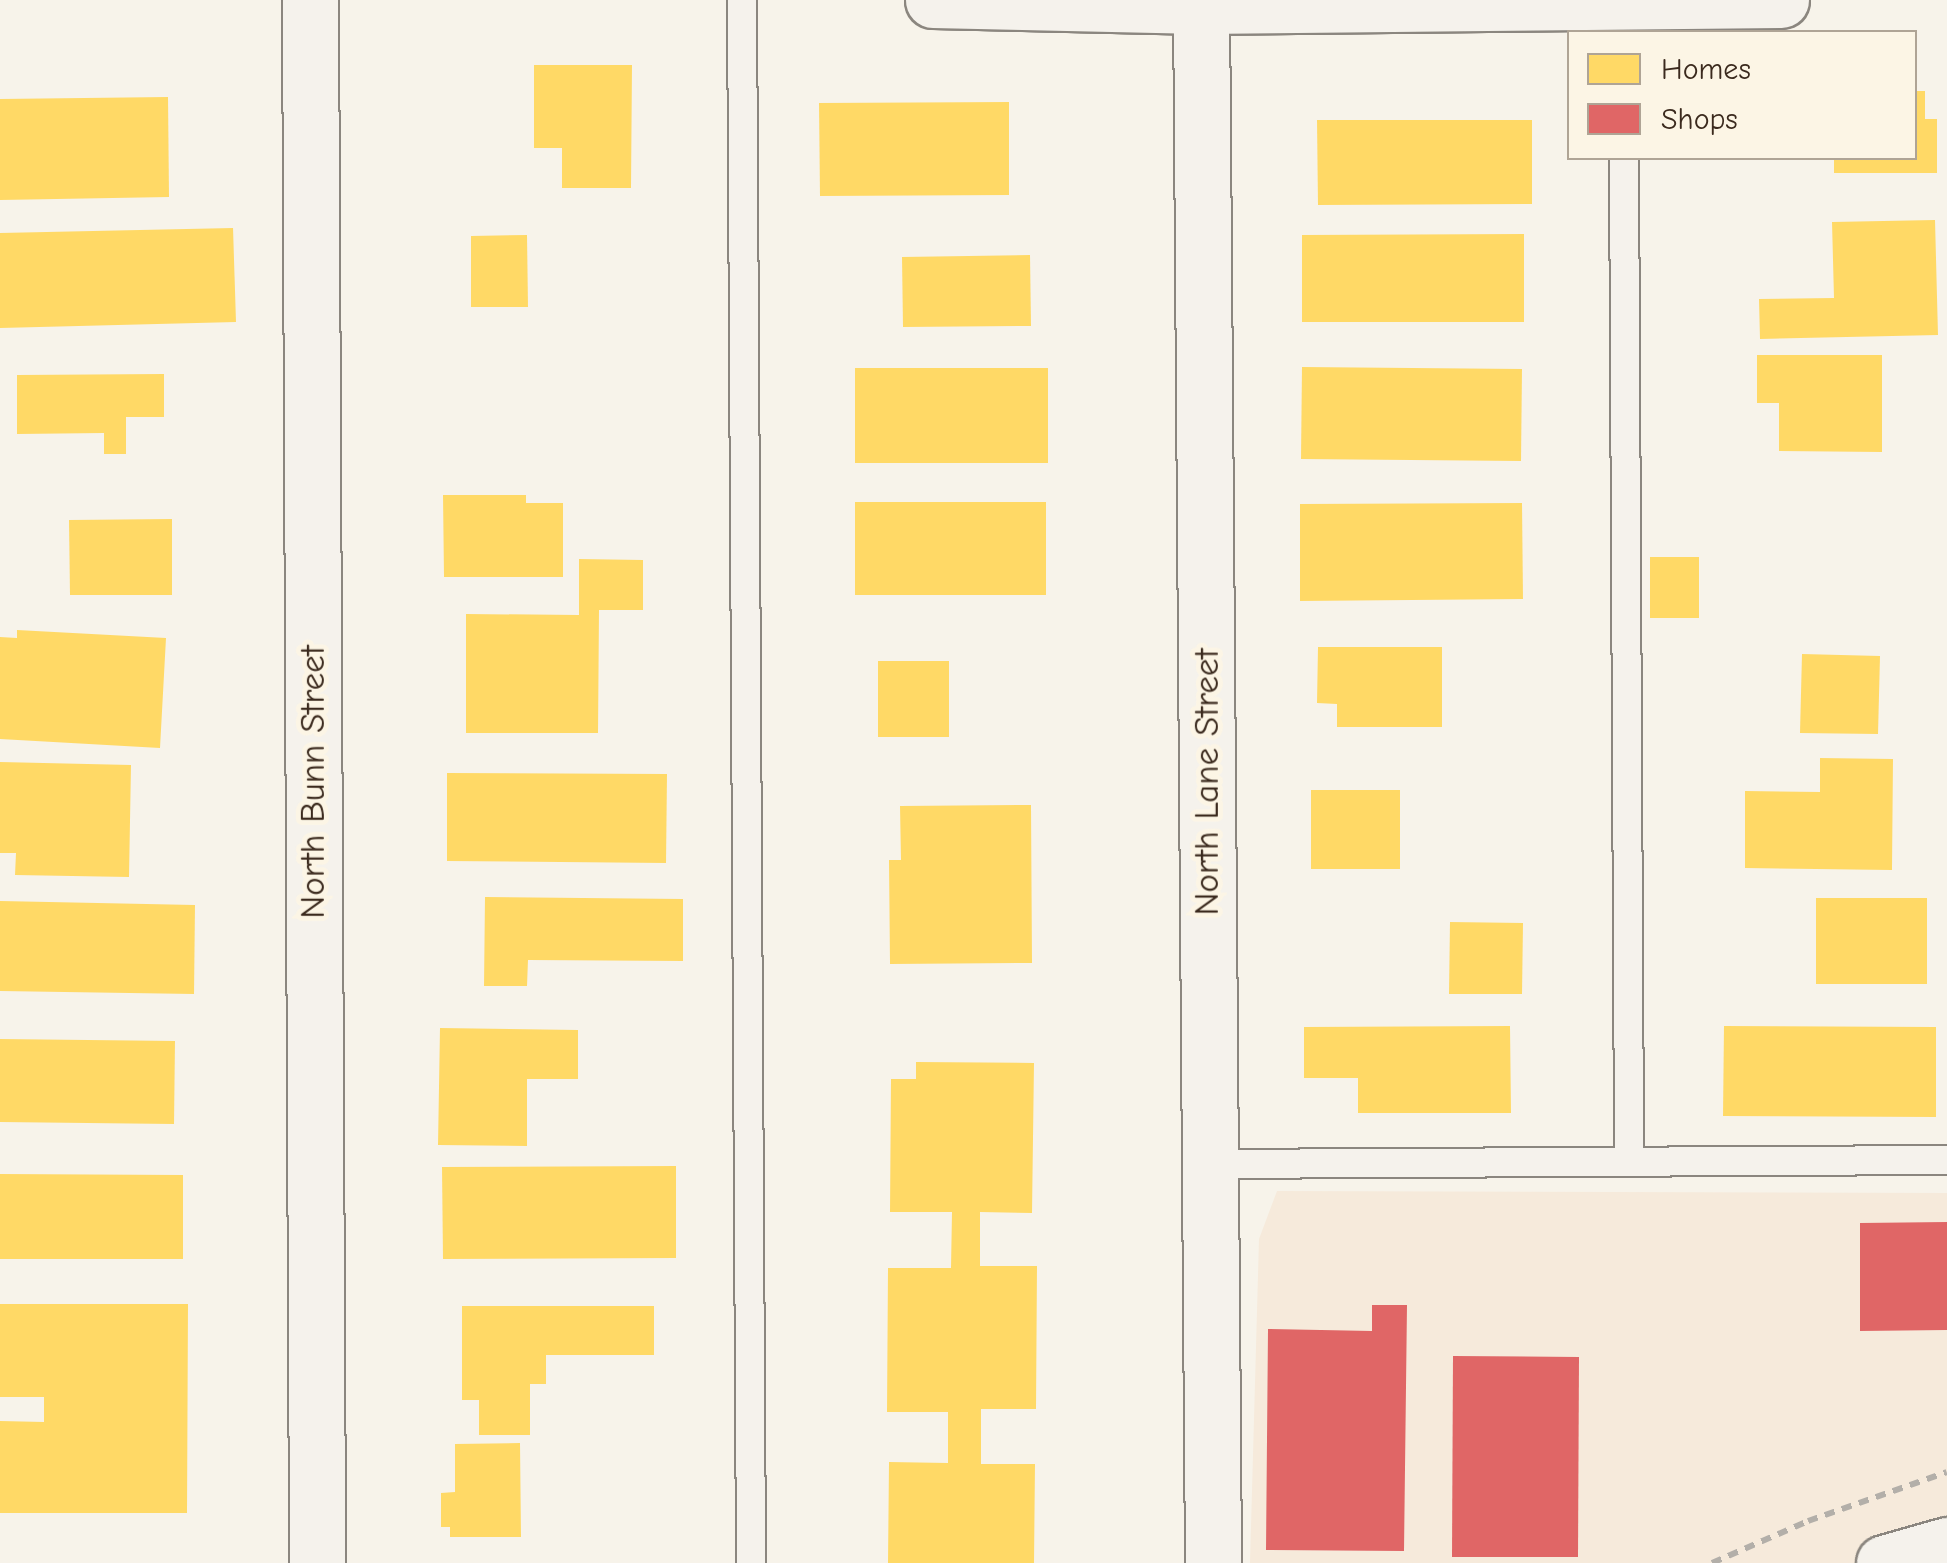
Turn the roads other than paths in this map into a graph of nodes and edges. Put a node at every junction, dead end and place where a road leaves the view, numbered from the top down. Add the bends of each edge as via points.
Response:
1 (310, 0) edge
2 (742, 0) edge
3 (933, 0) edge
4 (1782, 0) edge
5 (1201, 3) edge
6 (1622, 11) edge
7 (1624, 160) edge
8 (1629, 1159) junction
9 (1947, 1160) edge
10 (1210, 1164) junction
11 (1947, 1545) edge
12 (316, 1563) edge
13 (751, 1563) edge
14 (1213, 1563) edge
15 (1884, 1563) edge

1 - 12 street, North Bunn Street
2 - 13 lane
3 - 5 street
4 - 6 street
5 - 6 street
5 - 10 street, North Lane Street
7 - 8 lane
8 - 9 lane
8 - 10 lane
10 - 14 street, North Lane Street
11 - 15 street

